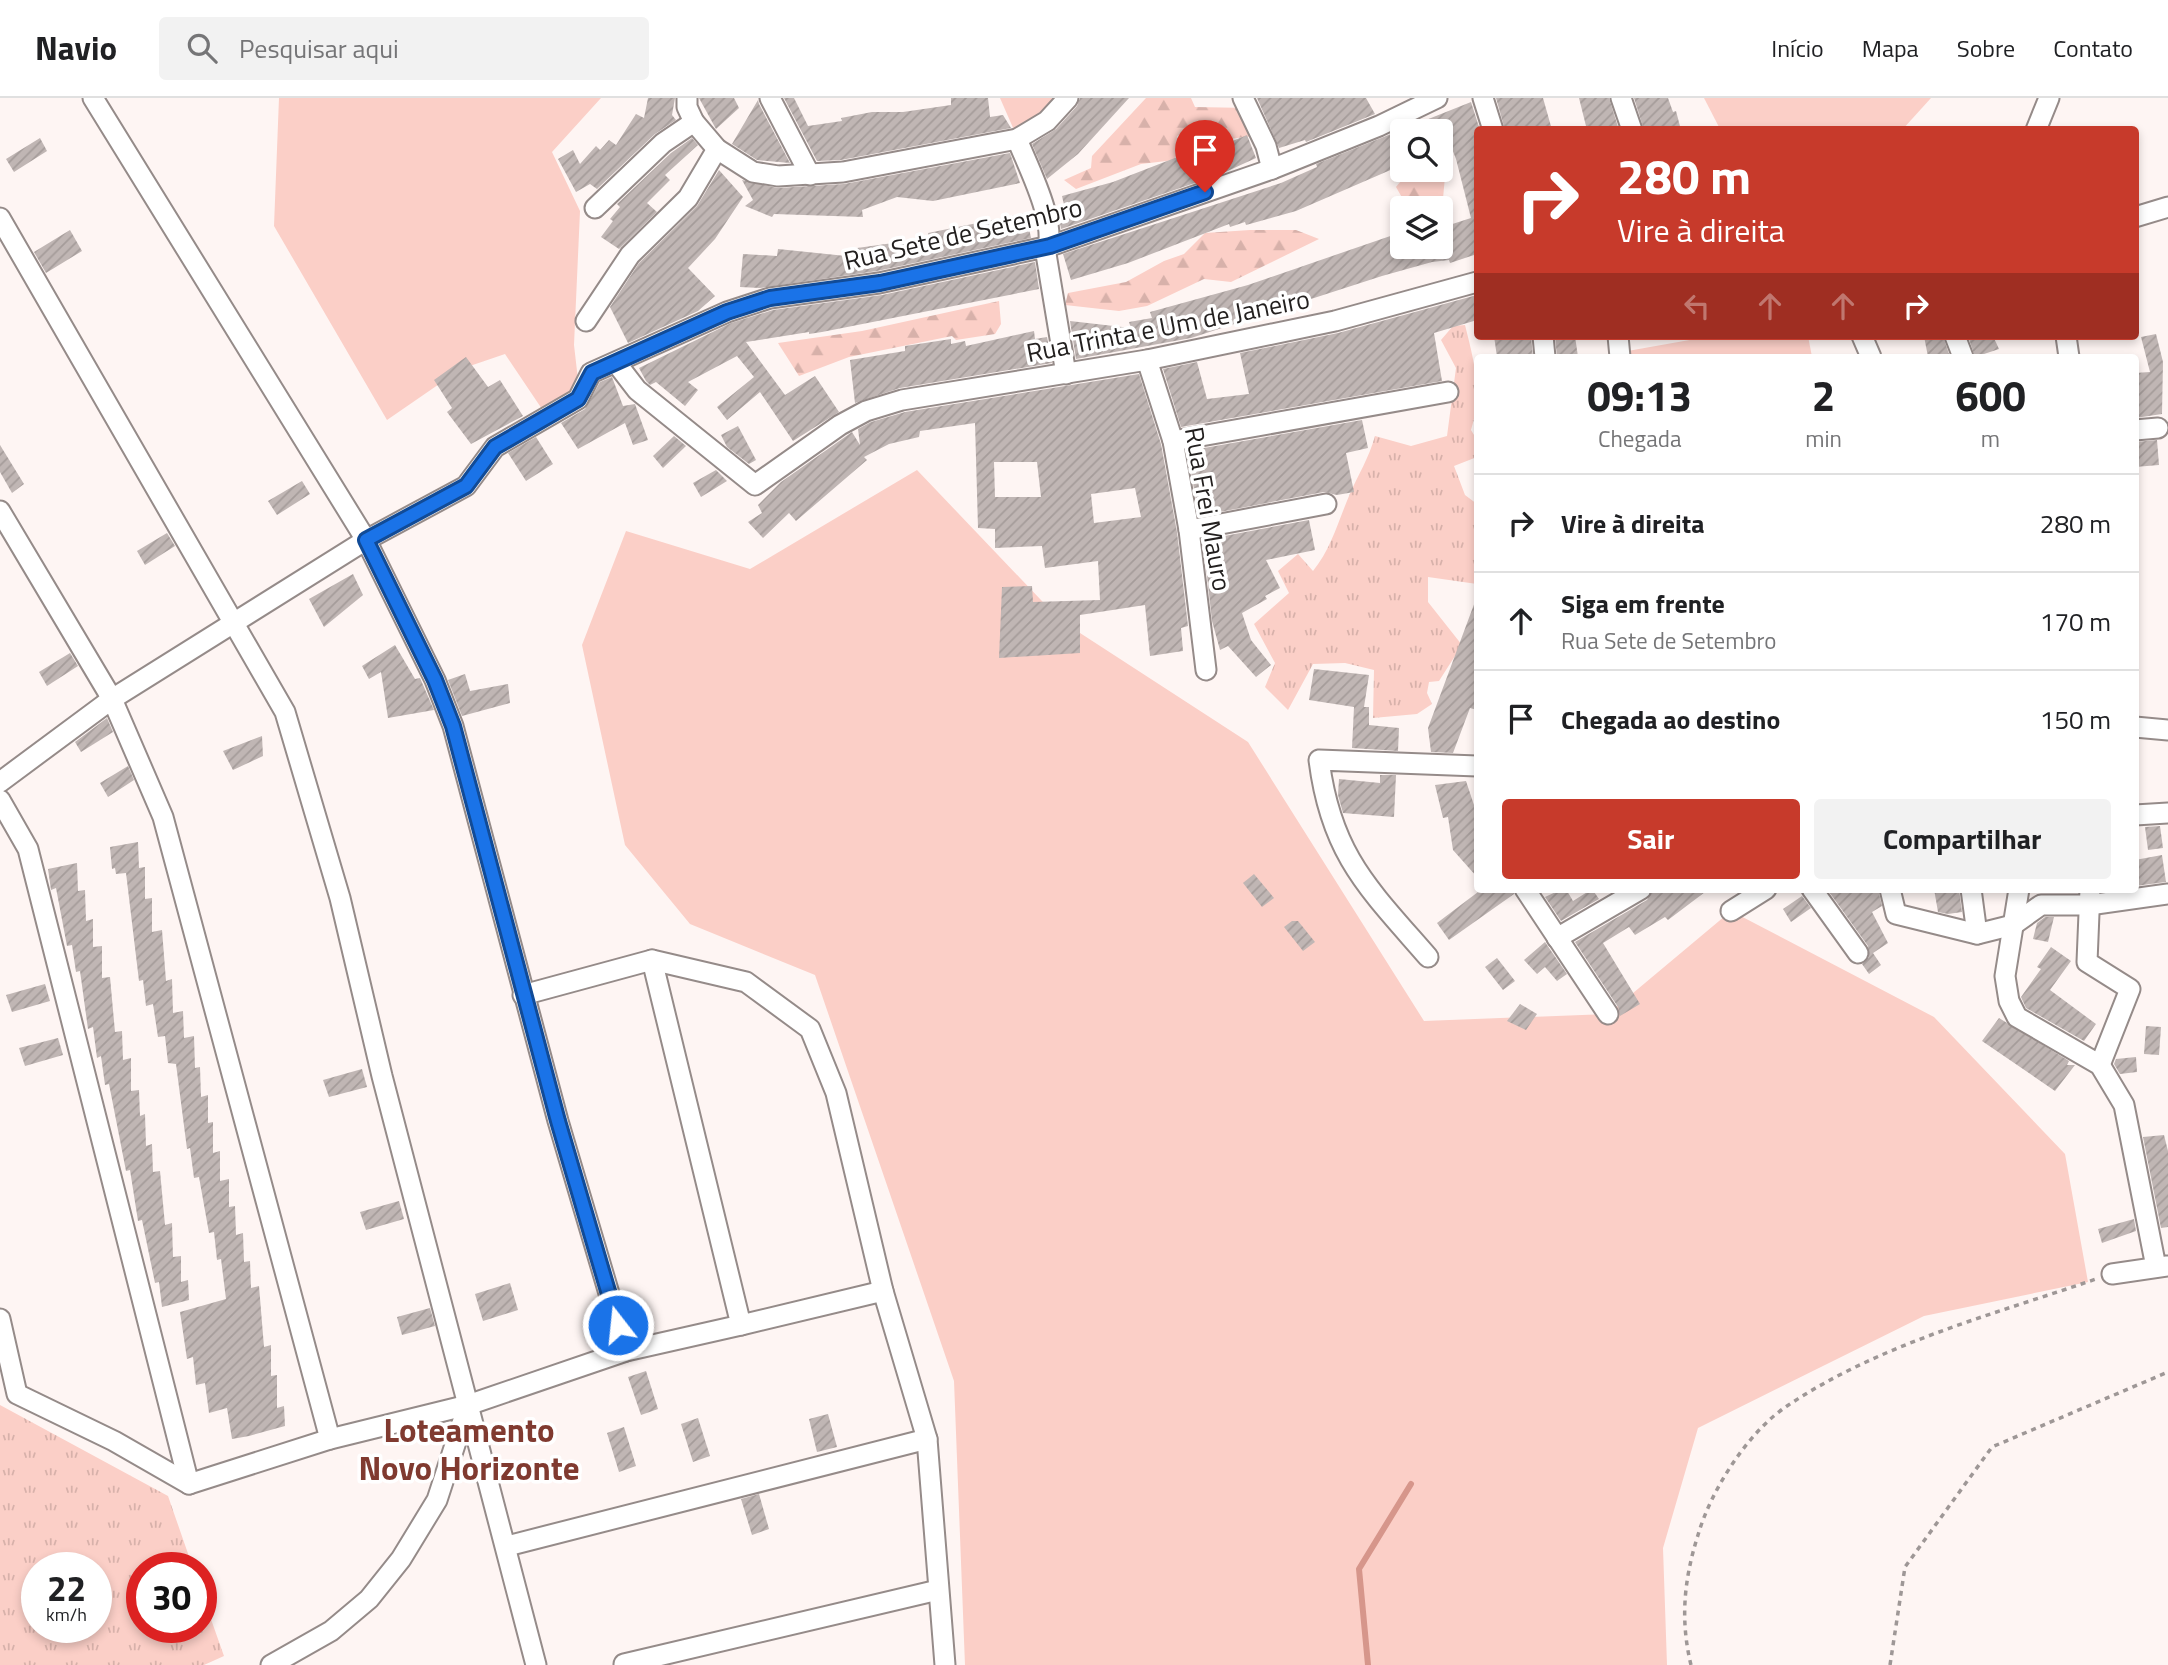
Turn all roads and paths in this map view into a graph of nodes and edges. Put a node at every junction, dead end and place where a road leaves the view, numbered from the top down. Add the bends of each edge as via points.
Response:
1 (93, 98) edge
2 (687, 98) edge
3 (770, 98) edge
4 (1068, 98) edge
5 (1243, 98) edge
6 (1437, 98) edge
7 (1483, 98) edge
8 (1621, 98) edge
9 (2049, 98) edge
10 (694, 122) junction
11 (1492, 126) edge
12 (1631, 126) edge
13 (2038, 126) edge
14 (1017, 138) junction
15 (717, 149) junction
16 (1272, 169) junction
17 (810, 175) junction
18 (2168, 207) edge
19 (595, 208) dead end
20 (2139, 216) edge
21 (0, 218) edge
22 (1050, 246) junction
23 (1474, 283) edge
24 (586, 321) dead end
25 (1147, 360) junction
26 (617, 364) junction
27 (1066, 374) junction
28 (1448, 392) dead end
29 (2158, 428) dead end
30 (2139, 430) edge
31 (1173, 441) junction
32 (1326, 504) dead end
33 (0, 511) edge
34 (1189, 530) junction
35 (366, 540) junction
36 (236, 623) junction
37 (1206, 670) dead end
38 (112, 699) junction
39 (2139, 727) edge
40 (2168, 730) edge
41 (1474, 766) edge
42 (0, 782) edge
43 (0, 800) edge
44 (2168, 813) edge
45 (2139, 815) edge
46 (1528, 893) edge
47 (1634, 893) edge
48 (1760, 893) edge
49 (1815, 893) edge
50 (1891, 893) edge
51 (1972, 893) edge
52 (2018, 893) edge
53 (2168, 894) edge
54 (2090, 897) edge
55 (1731, 911) dead end
56 (2013, 925) junction
57 (1977, 934) junction
58 (1557, 937) junction
59 (1858, 953) dead end
60 (1427, 957) dead end
61 (652, 960) junction
62 (523, 995) junction
63 (1608, 1014) dead end
64 (2100, 1065) junction
65 (2162, 1266) edge
66 (2112, 1274) joint
67 (883, 1291) junction
68 (0, 1319) edge
69 (741, 1325) junction
70 (626, 1351) junction
71 (2168, 1372) edge
72 (468, 1405) junction
73 (330, 1439) junction
74 (927, 1439) junction
75 (189, 1484) junction
76 (507, 1546) junction
77 (938, 1590) junction
78 (271, 1665) edge
79 (536, 1665) edge
80 (623, 1665) edge
81 (945, 1665) edge
82 (1691, 1665) edge
83 (1891, 1665) edge

1 - 35 street
2 - 10 street
3 - 17 street
4 - 14 street via 1047,121
5 - 16 street
6 - 16 street, Rua Sete de Setembro
7 - 11 street
8 - 12 street
9 - 13 street
10 - 15 street
10 - 19 street via 663,142
14 - 17 street via 844,173
14 - 22 street via 1048,222
15 - 17 street via 753,172
15 - 24 street via 688,198 630,255
16 - 22 street, Rua Sete de Setembro
18 - 20 street
21 - 36 street
22 - 26 street, Rua Sete de Setembro via 880,283 770,298 727,312
22 - 27 street via 1046,254
23 - 25 street, Rua Trinta e Um de Janeiro via 1335,321
25 - 27 street, Rua Trinta e Um de Janeiro
25 - 31 street, Rua Frei Mauro
26 - 27 street, Rua Trinta e Um de Janeiro via 637,390 755,485 866,411 941,391
26 - 35 street, Rua Sete de Setembro via 588,376 578,399 495,447 466,486
28 - 31 street
29 - 30 street
31 - 34 street, Rua Frei Mauro
32 - 34 street
33 - 38 street
34 - 37 street, Rua Frei Mauro
35 - 36 street, Rua Sete de Setembro
35 - 62 street via 453,726
36 - 38 street, Rua Sete de Setembro
36 - 72 street via 285,712 314,801
38 - 42 street, Rua Sete de Setembro
38 - 73 street via 163,817
39 - 40 street
41 - 60 street via 1319,760 1339,844 1357,875
43 - 75 street via 28,849
44 - 45 street
46 - 58 street
47 - 58 street
48 - 55 street
49 - 59 street
50 - 57 street via 1896,915
51 - 57 street
52 - 56 street
53 - 54 street
54 - 56 street via 2041,905
54 - 64 street via 2087,962 2130,989
56 - 57 street
56 - 64 street via 2005,976 2017,1017
58 - 63 street
61 - 62 street
61 - 67 street via 746,982 810,1029 836,1093
61 - 69 street
62 - 70 street
64 - 65 street via 2124,1105
65 - 66 street
66 - 82 path via 1872,1358 1785,1407 1745,1447 1707,1504 1686,1571 1684,1634
67 - 69 street
67 - 74 street
68 - 75 street via 16,1394 114,1441
69 - 70 street
70 - 72 street
71 - 83 path via 1992,1447 1905,1567
72 - 73 street
72 - 76 street
72 - 78 street via 437,1500 401,1559 369,1599 331,1631
73 - 75 street
74 - 76 street
74 - 77 street
76 - 79 street
77 - 80 street
77 - 81 street

